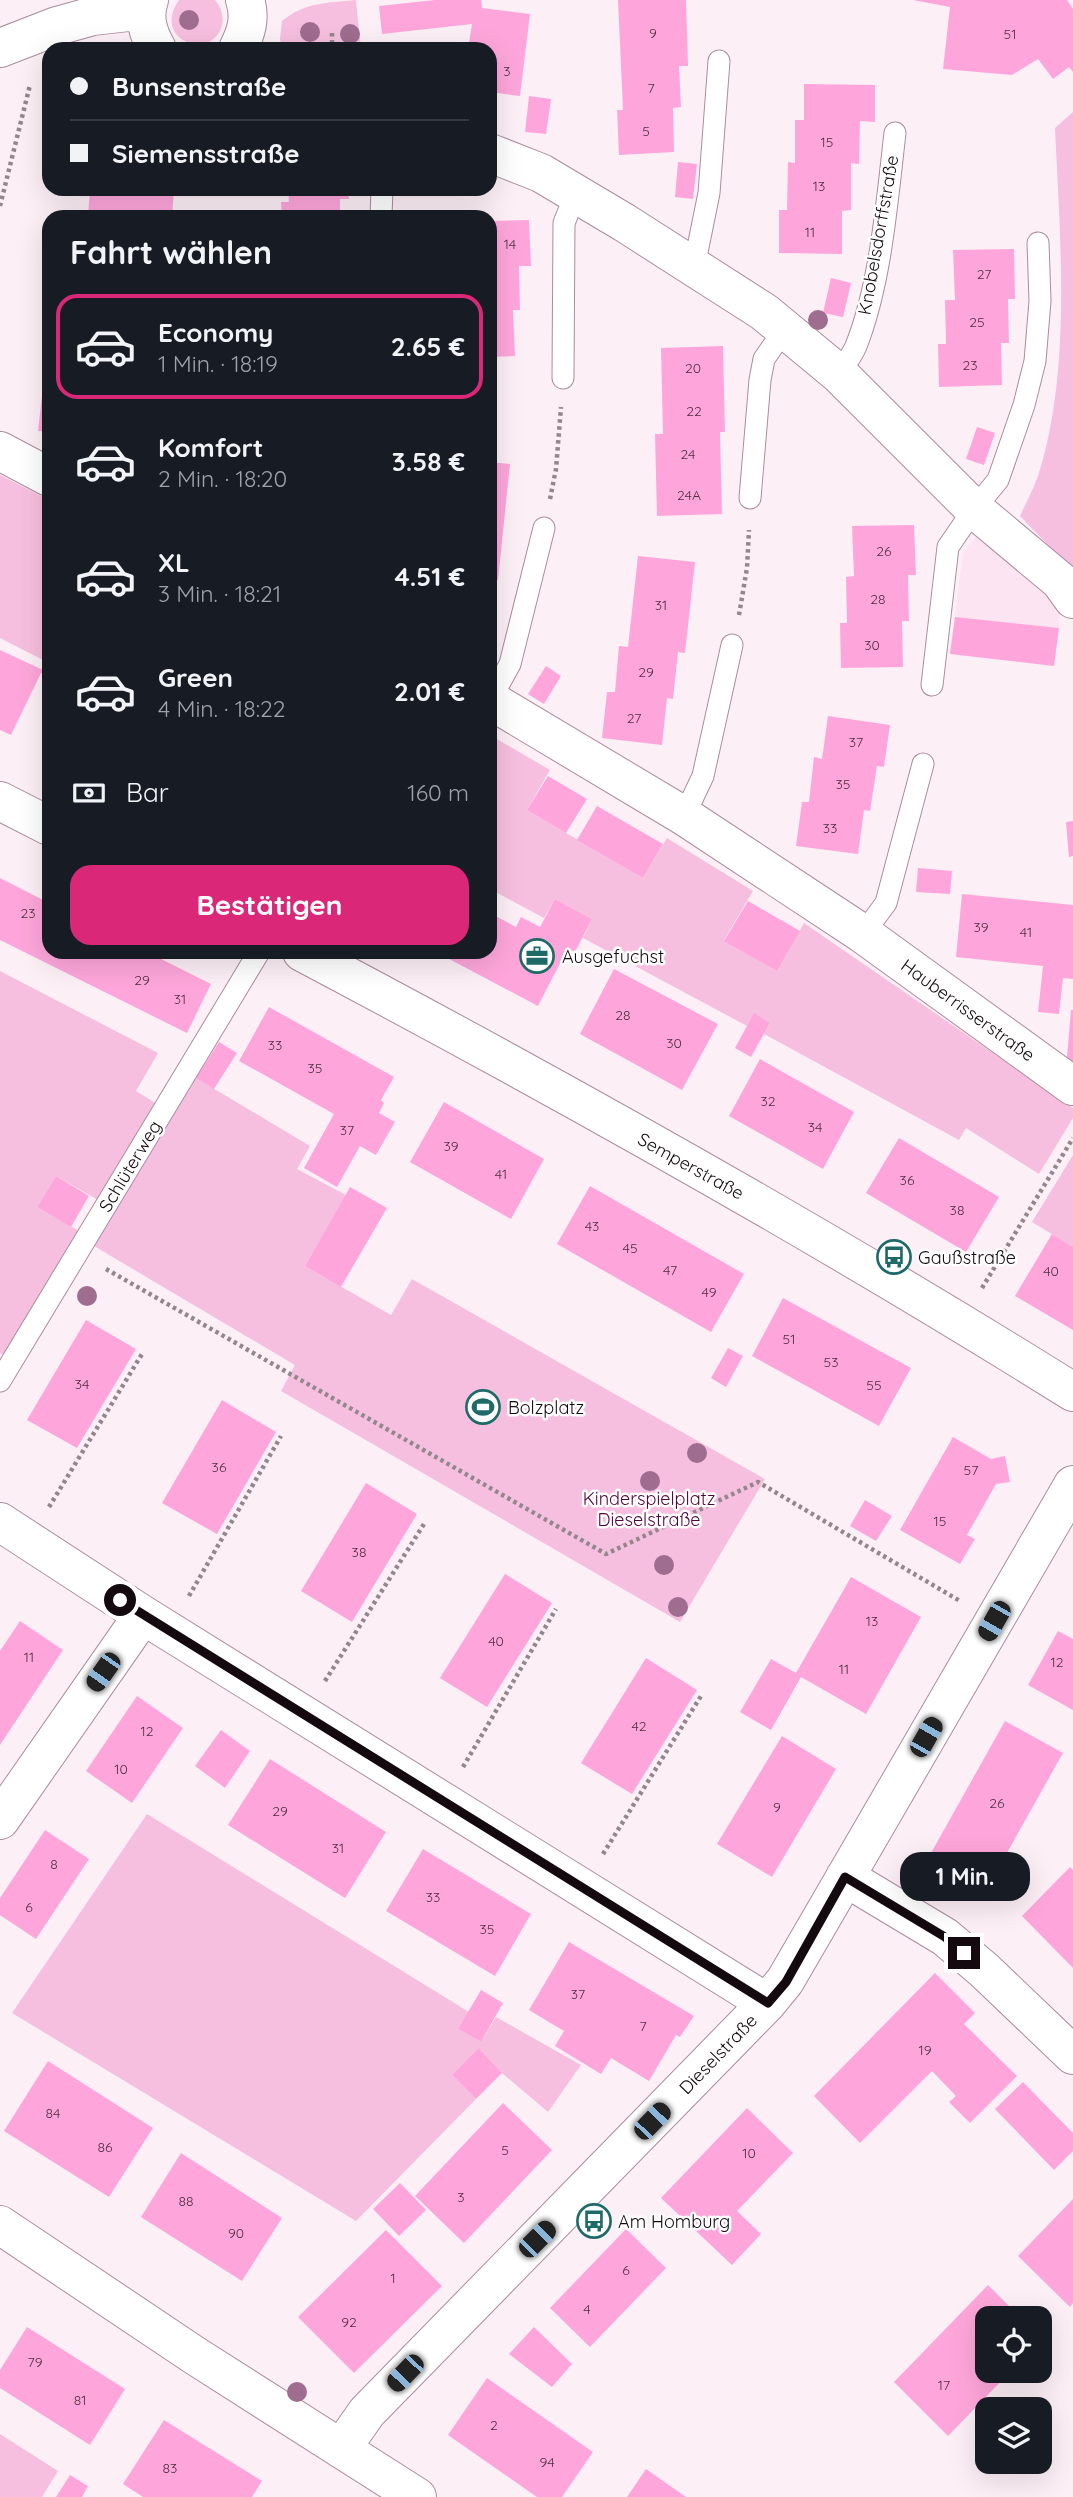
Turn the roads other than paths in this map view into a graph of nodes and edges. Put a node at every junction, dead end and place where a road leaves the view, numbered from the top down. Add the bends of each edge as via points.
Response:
1 (245, 0) edge
2 (147, 5) edge
3 (152, 42) edge
4 (242, 42) edge
5 (0, 48) edge
6 (719, 61) dead end
7 (895, 133) dead end
8 (497, 156) edge
9 (576, 194) junction
10 (1038, 243) dead end
11 (694, 267) junction
12 (784, 330) junction
13 (839, 374) junction
14 (563, 378) road end
15 (0, 451) edge
16 (42, 473) edge
17 (750, 498) road end
18 (974, 509) junction
19 (544, 528) road end
20 (1073, 599) edge
21 (733, 645) road end
22 (932, 685) dead end
23 (497, 687) edge
24 (497, 704) edge
25 (923, 764) dead end
26 (0, 801) edge
27 (684, 816) junction
28 (42, 822) edge
29 (863, 934) junction
30 (255, 959) edge
31 (315, 959) edge
32 (1073, 1086) edge
33 (0, 1381) edge
34 (1073, 1392) edge
35 (1073, 1485) edge
36 (14, 1531) edge
37 (156, 1623) junction
38 (0, 1820) edge
39 (845, 1877) junction
40 (768, 2003) junction
41 (1073, 2055) edge
42 (0, 2225) edge
43 (341, 2449) junction
44 (417, 2497) edge

1 - 4 street via 248,22
2 - 3 street via 147,32
2 - 5 street via 57,26
6 - 11 lane via 709,192
7 - 13 lane, Knobelsdorffstraße via 872,293 855,348
8 - 9 street via 541,173
9 - 11 street
9 - 14 lane via 564,223
10 - 18 lane via 1035,361 998,480
11 - 12 street
12 - 13 street
12 - 17 lane via 764,359
13 - 18 street
15 - 16 street
18 - 20 street via 1060,581
18 - 22 lane via 948,547
19 - 23 lane, Hauberrisserstraße via 510,664
21 - 27 lane via 703,776
24 - 27 street, Hauberrisserstraße
25 - 29 lane via 886,903
26 - 28 street
27 - 29 street, Hauberrisserstraße
29 - 32 street, Hauberrisserstraße
30 - 33 lane, Schlüterweg
31 - 34 street, Semperstraße via 871,1268
35 - 39 street, Dieselstraße
36 - 37 street
37 - 38 street
37 - 40 street
39 - 40 street, Dieselstraße via 786,1982
39 - 41 street via 945,1937
40 - 43 street, Dieselstraße via 367,2412
42 - 43 street
43 - 44 street

